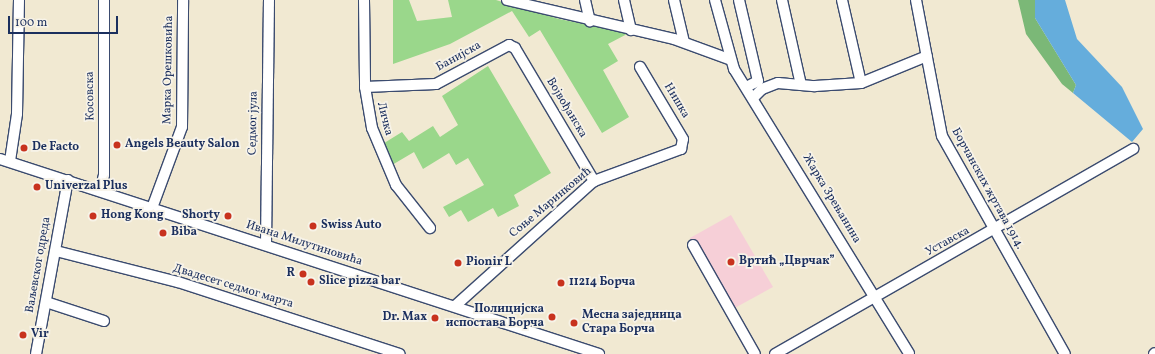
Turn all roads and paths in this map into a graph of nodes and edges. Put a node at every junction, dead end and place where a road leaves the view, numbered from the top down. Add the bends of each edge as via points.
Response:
1 (19, 0) edge
2 (104, 0) edge
3 (183, 0) edge
4 (269, 0) edge
5 (364, 0) edge
6 (507, 0) edge
7 (585, 0) edge
8 (624, 0) edge
9 (674, 0) edge
10 (715, 0) edge
11 (739, 0) edge
12 (782, 0) edge
13 (842, 0) edge
14 (916, 0) edge
15 (518, 2) edge
16 (590, 20) junction
17 (631, 30) junction
18 (684, 42) junction
19 (515, 48) joint
20 (927, 56) junction
21 (729, 60) junction
22 (640, 67) dead end
23 (861, 83) junction
24 (760, 85) junction
25 (801, 85) junction
26 (365, 87) junction
27 (746, 87) junction
28 (754, 97) junction
29 (681, 149) joint
30 (1133, 149) dead end
31 (5, 160) edge
32 (68, 180) junction
33 (594, 181) junction
34 (100, 191) junction
35 (152, 208) junction
36 (430, 228) dead end
37 (995, 230) junction
38 (693, 245) dead end
39 (266, 246) junction
40 (56, 251) junction
41 (876, 298) junction
42 (46, 302) junction
43 (455, 306) junction
44 (104, 321) dead end
45 (36, 354) edge
46 (400, 354) edge
47 (599, 354) edge
48 (755, 354) edge
49 (775, 354) edge
50 (909, 354) edge
51 (1065, 354) edge

1 - 31 street via 17,114
2 - 34 street, Косовска via 104,175
3 - 35 street, Марка Орешковића via 182,127
4 - 39 street, Седмог јула
5 - 26 street, Личка
6 - 15 street
7 - 16 street
8 - 17 street
9 - 18 street
10 - 21 street, Жарка Зрењанина
11 - 24 street
12 - 25 street
13 - 23 street
14 - 20 street, Борчанских жртава 1914.
15 - 16 street
16 - 17 street
17 - 18 street
18 - 21 street
19 - 26 street, Банијска via 503,47 436,84
19 - 33 street, Војвођанска
20 - 23 street
20 - 37 street, Борчанских жртава 1914. via 942,136
21 - 27 street, Жарка Зрењанина
22 - 29 street, Нишка via 683,139
23 - 25 street
24 - 25 street via 783,82
24 - 27 street
24 - 28 street
26 - 36 street, Личка via 370,120 383,161 401,192
27 - 28 street, Жарка Зрењанина
28 - 41 street, Жарка Зрењанина
29 - 33 street, Соње Маринковић
30 - 37 street, Уставска
31 - 32 street, Ивана Милутиновића
32 - 34 street, Ивана Милутиновића
32 - 40 street, Ваљевског одреда
33 - 43 street, Соње Маринковић
34 - 35 street, Ивана Милутиновића
35 - 39 street, Ивана Милутиновића
37 - 41 street, Уставска
37 - 51 street, Борчанских жртава 1914.
38 - 48 street
39 - 43 street, Ивана Милутиновића
40 - 42 street, Ваљевског одреда
40 - 46 street, Двадесет седмог марта via 178,282
41 - 49 street, Уставска
41 - 50 street, Жарка Зрењанина
42 - 44 street
42 - 45 street, Ваљевског одреда
43 - 47 street, Ивана Милутиновића

